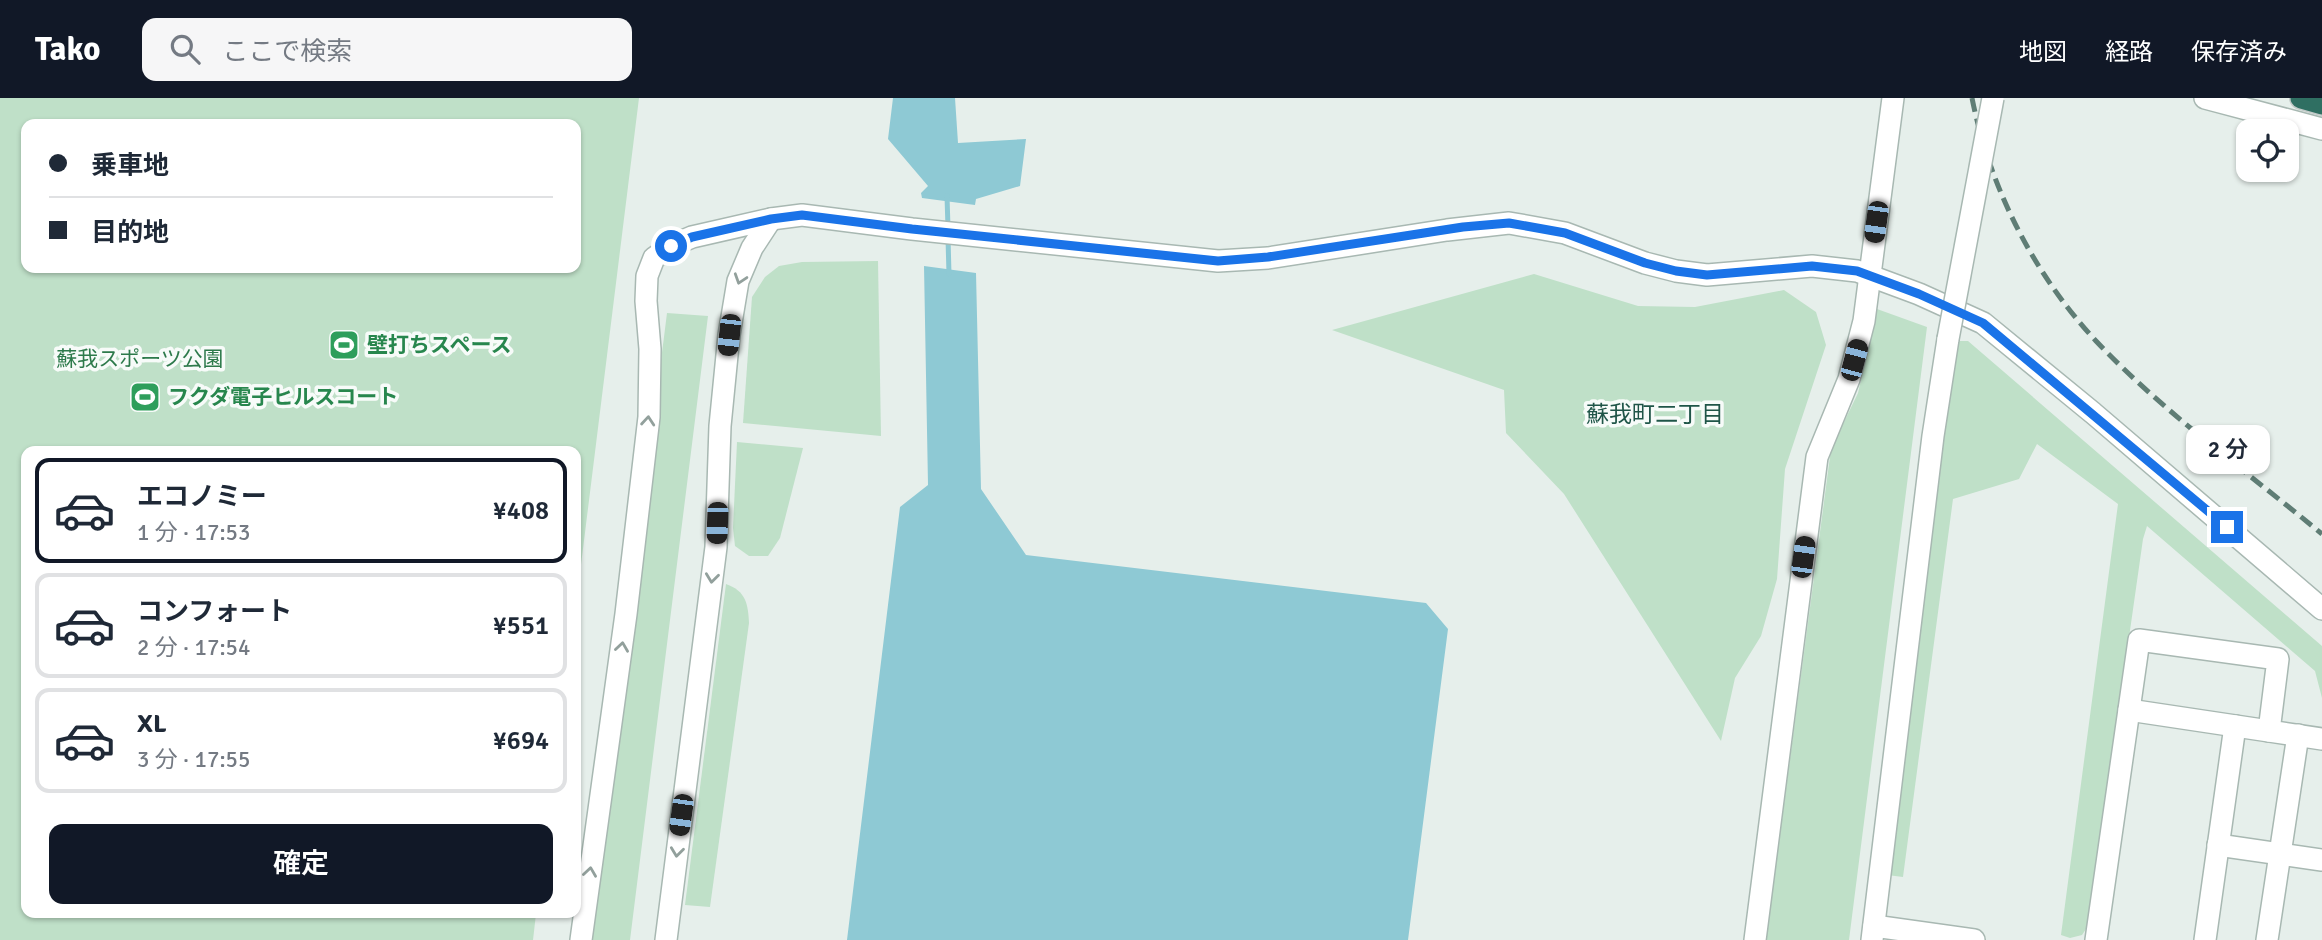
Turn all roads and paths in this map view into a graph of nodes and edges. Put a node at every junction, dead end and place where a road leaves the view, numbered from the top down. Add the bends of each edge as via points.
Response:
1 (1893, 98) edge
2 (1993, 98) edge
3 (2205, 98) edge
4 (2301, 98) edge
5 (2322, 104) edge
6 (2322, 129) edge
7 (771, 219) junction
8 (1869, 275) junction
9 (2322, 609) edge
10 (2129, 710) junction
11 (2235, 726) junction
12 (2269, 731) junction
13 (2298, 735) junction
14 (2322, 739) edge
15 (2218, 845) junction
16 (2280, 853) junction
17 (2322, 860) edge
18 (1873, 933) edge
19 (581, 940) edge
20 (666, 940) edge
21 (1755, 940) edge
22 (1974, 940) edge
23 (2096, 940) edge
24 (2204, 940) edge
25 (2267, 940) edge

1 - 8 street
2 - 18 street, bridge via 1933,436
3 - 6 street
4 - 5 highway
7 - 8 street via 812,215 1218,261 1509,223 1565,233 1676,271 1707,275 1812,266
19 -> 7 street via 649,417 647,276 654,258 671,246
7 -> 20 street via 737,281 729,335 716,547
8 - 9 street via 1983,323
8 - 21 street via 1864,321 1849,379 1817,457
10 - 11 street
10 - 12 street via 2139,639 2278,659
10 - 23 street
11 - 12 street
11 - 15 street
12 - 13 street
13 - 14 street
13 - 16 street
15 - 16 street
15 - 24 street
16 - 17 street
16 - 25 street
18 - 22 street

